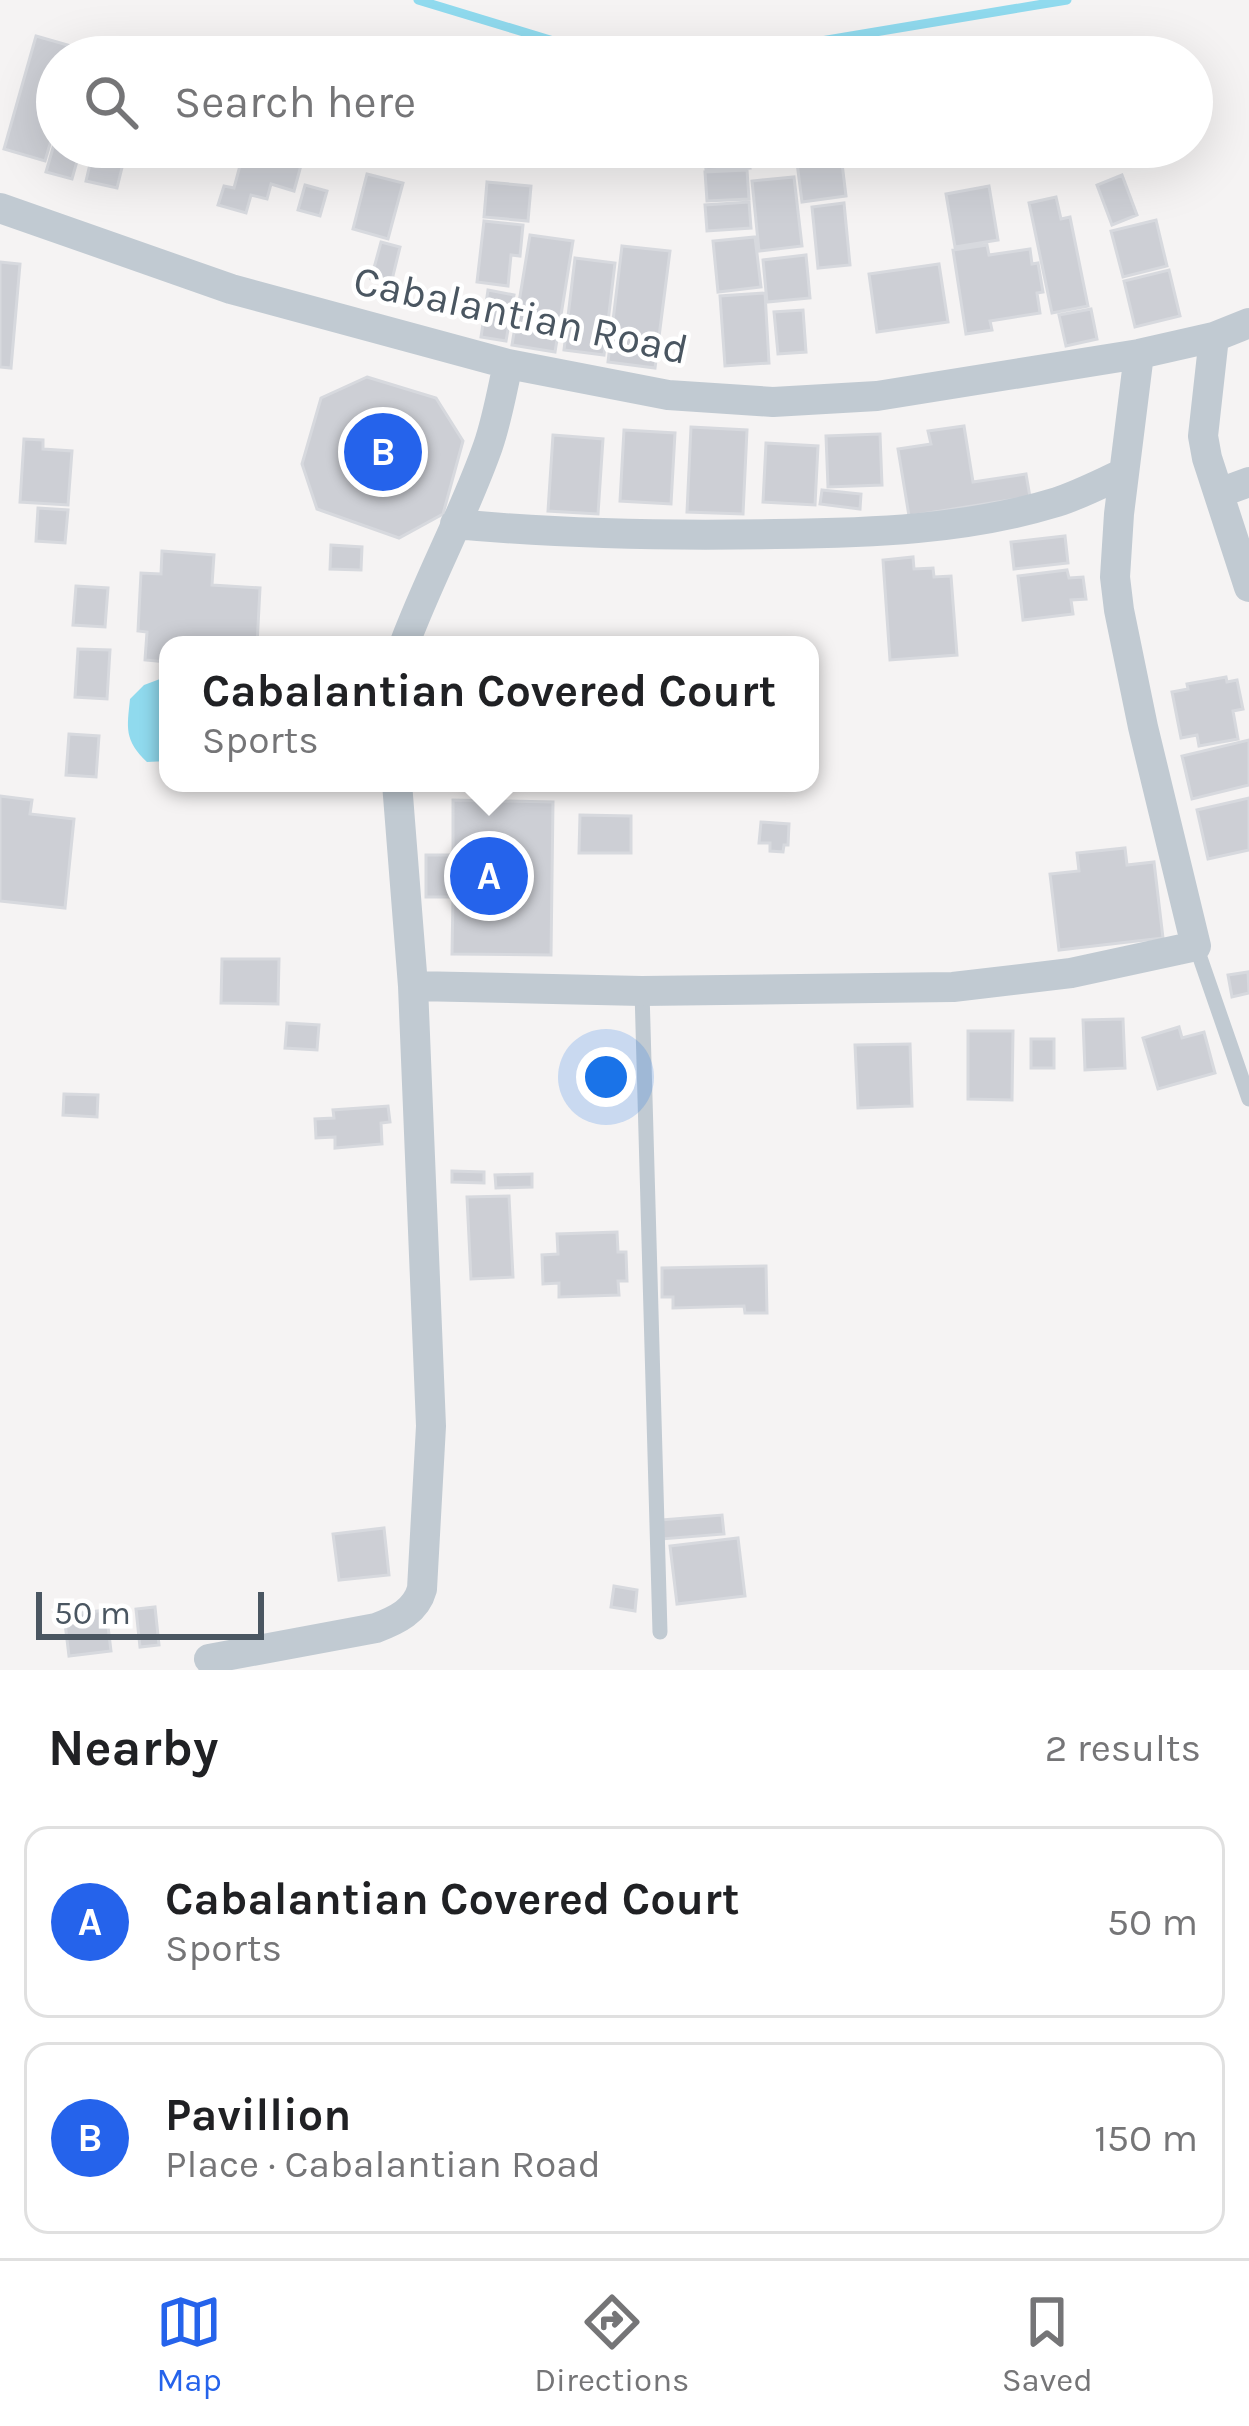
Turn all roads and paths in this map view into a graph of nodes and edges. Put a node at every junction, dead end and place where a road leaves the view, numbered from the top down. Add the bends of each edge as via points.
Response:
1 (0, 208) edge
2 (1249, 323) edge
3 (1214, 337) junction
4 (1139, 354) junction
5 (508, 364) junction
6 (1124, 473) junction
7 (1249, 482) edge
8 (1219, 493) junction
9 (455, 524) junction
10 (1249, 587) edge
11 (407, 636) edge
12 (398, 792) edge
13 (1196, 946) junction
14 (413, 986) junction
15 (642, 991) junction
16 (1249, 1099) edge
17 (660, 1632) dead end
18 (209, 1659) dead end

1 - 5 street, Cabalantian Road via 231,289
2 - 3 street, Cabalantian Road
3 - 4 street, Cabalantian Road
3 - 8 street via 1203,436
4 - 5 street, Cabalantian Road via 877,396 773,402 668,395
4 - 6 street
5 - 9 street via 490,439
6 - 9 street via 1058,502 929,529 690,536
6 - 13 street via 1119,610
7 - 8 street
8 - 10 street
9 - 11 street
12 - 14 street
13 - 15 street via 953,987
13 - 16 lane
14 - 15 street
14 - 18 street via 431,1426 422,1589 418,1602 376,1628
15 - 17 lane

